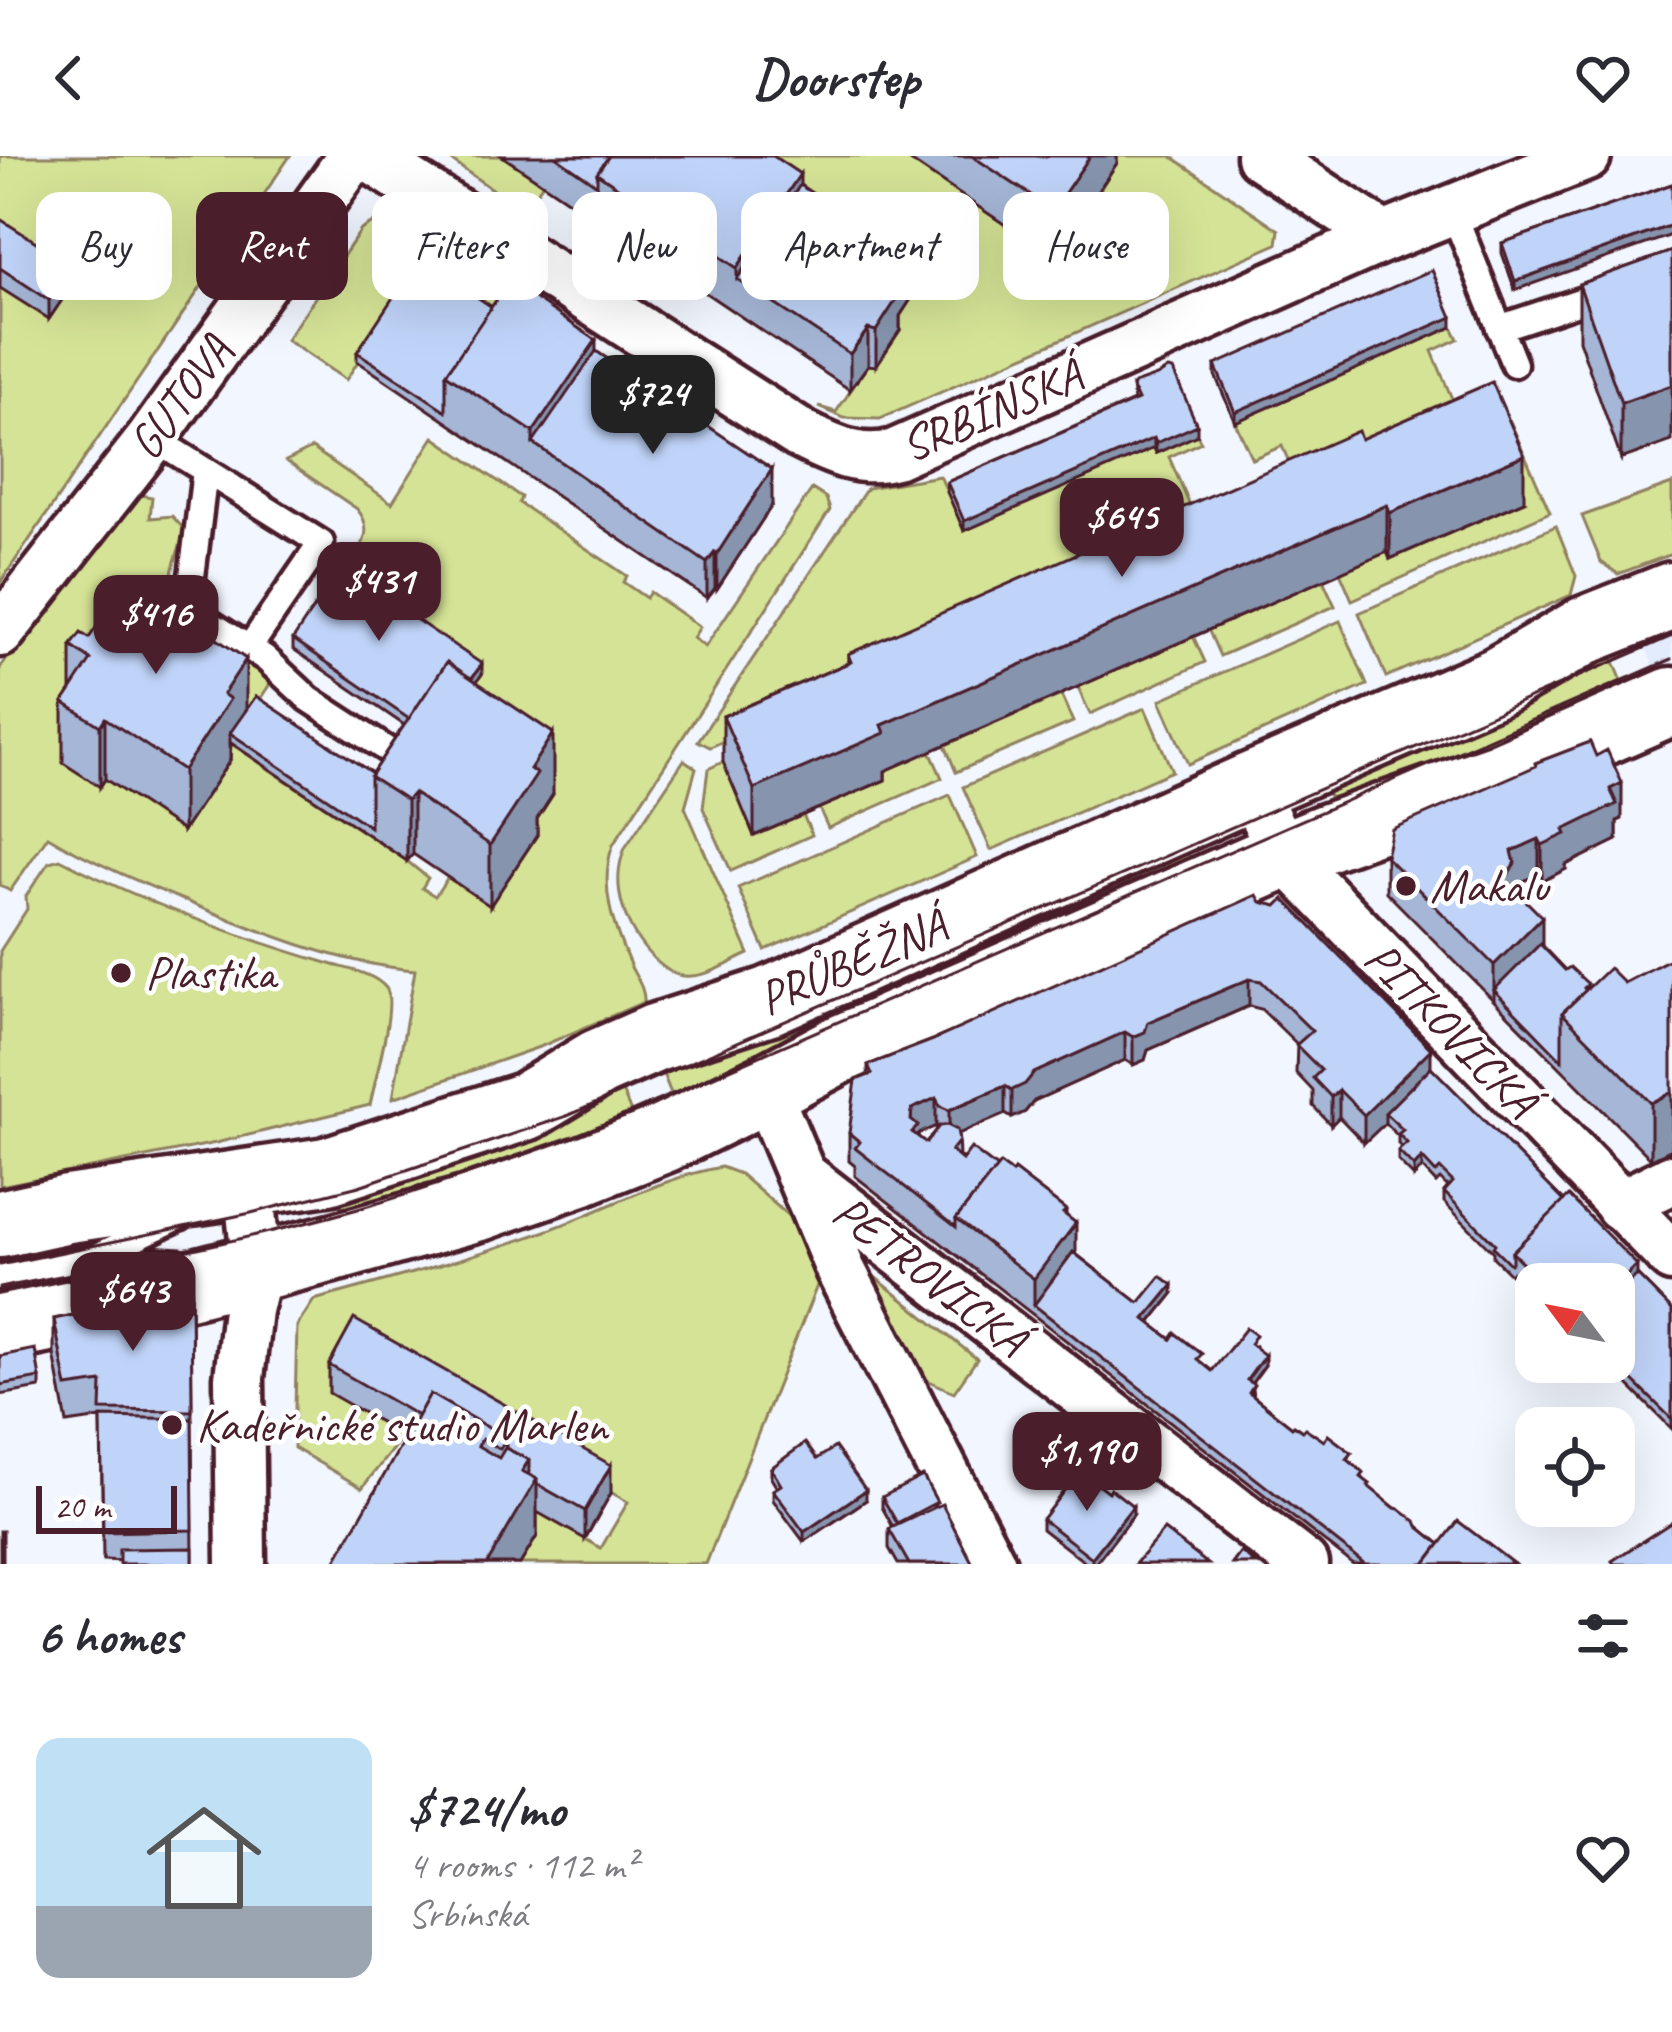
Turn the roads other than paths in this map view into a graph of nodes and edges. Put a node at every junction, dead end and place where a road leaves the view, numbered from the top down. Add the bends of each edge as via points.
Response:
1 (353, 156) edge
2 (368, 156) edge
3 (1261, 156) edge
4 (1586, 156) edge
5 (1452, 208) junction
6 (1384, 237) junction
7 (1629, 284) edge
8 (1499, 328) junction
9 (1514, 364) dead end
10 (152, 438) junction
11 (205, 471) junction
12 (1672, 596) edge
13 (0, 632) edge
14 (249, 648) junction
15 (1672, 701) edge
16 (395, 754) edge
17 (1250, 787) junction
18 (1284, 855) junction
19 (765, 1089) junction
20 (801, 1175) junction
21 (1672, 1179) edge
22 (248, 1184) junction
23 (1620, 1205) junction
24 (0, 1224) edge
25 (1672, 1257) edge
26 (93, 1258) junction
27 (257, 1268) junction
28 (0, 1277) edge
29 (0, 1329) edge
30 (241, 1564) edge
31 (991, 1564) edge
32 (1304, 1564) edge

1 - 10 street, GUTOVA
2 - 6 street, SRBÍNSKÁ via 800,434 866,459 895,454
3 - 6 street
4 - 5 street, SRBÍNSKÁ
5 - 6 street, SRBÍNSKÁ
5 - 8 lane
7 - 8 lane
8 - 9 lane
10 - 11 lane
10 - 13 street, GUTOVA
11 - 14 lane via 188,609
11 - 14 lane via 321,542
12 - 17 main road, PRŮBĚŽNÁ
14 - 16 lane via 309,699
15 - 18 main road, PRŮBĚŽNÁ via 1501,776
17 - 18 street, PITKOVICKÁ
17 - 22 main road, PRŮBĚŽNÁ via 769,1001 598,1063 527,1106 327,1171
18 - 19 main road, PRŮBĚŽNÁ
18 - 23 street, PITKOVICKÁ
19 - 20 street, PETROVICKÁ
19 - 27 main road, PRŮBĚŽNÁ via 585,1170
20 - 31 street via 840,1269
20 - 32 street, PETROVICKÁ
21 - 23 street
22 - 24 main road, PRŮBĚŽNÁ
22 - 26 lane
22 - 27 street
23 - 25 street, PITKOVICKÁ
26 - 27 lane
26 - 28 lane
27 - 29 main road, PRŮBĚŽNÁ
27 - 30 street via 239,1378

